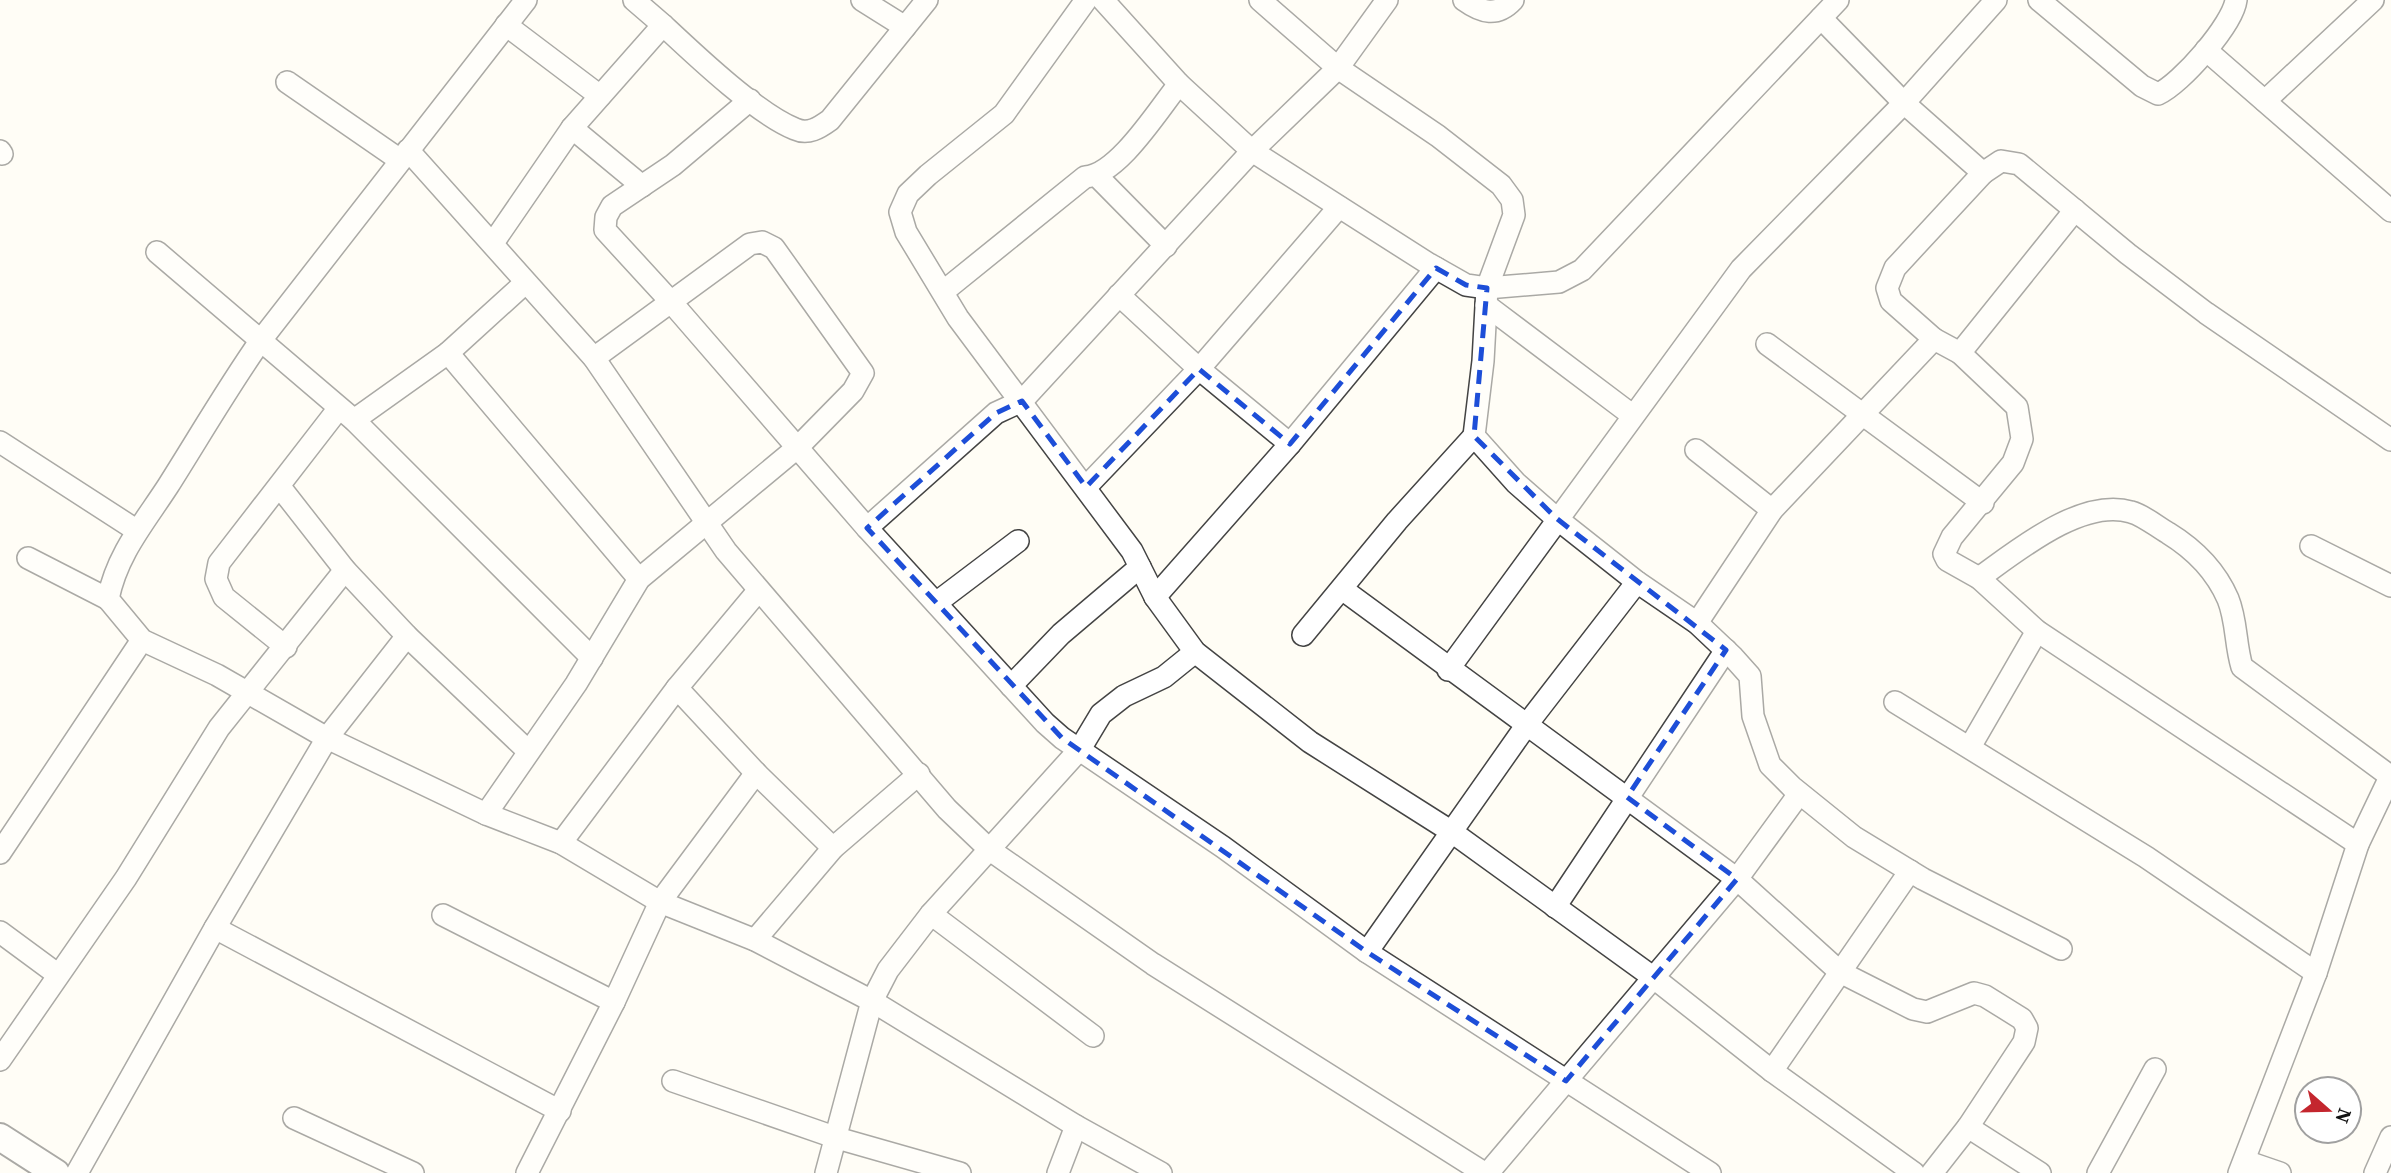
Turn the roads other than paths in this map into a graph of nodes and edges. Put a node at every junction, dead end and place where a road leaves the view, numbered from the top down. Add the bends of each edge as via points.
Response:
1 (526, 0) edge
2 (634, 0) edge
3 (862, 0) edge
4 (927, 0) edge
5 (1086, 0) edge
6 (1103, 0) edge
7 (1260, 0) edge
8 (1387, 0) edge
9 (1464, 0) edge
10 (1513, 0) edge
11 (1838, 0) edge
12 (2039, 0) edge
13 (2236, 0) edge
14 (2373, 0) edge
15 (2384, 0) edge
16 (1989, 2) edge
17 (2391, 9) edge
18 (1821, 18) junction
19 (506, 25) junction
20 (663, 25) junction
21 (905, 27) junction
22 (2206, 50) junction
23 (1338, 68) junction
24 (287, 82) dead end
25 (1180, 84) junction
26 (600, 96) junction
27 (750, 100) junction
28 (2265, 101) junction
29 (1904, 103) junction
30 (572, 128) junction
31 (1252, 150) junction
32 (404, 155) junction
33 (1983, 173) junction
34 (1097, 176) junction
35 (642, 186) junction
36 (1339, 207) junction
37 (2075, 210) junction
38 (2391, 211) edge
39 (493, 243) junction
40 (1166, 246) junction
41 (157, 251) dead end
42 (1436, 268) junction
43 (525, 283) junction
44 (944, 291) junction
45 (1119, 295) junction
46 (1486, 296) junction
47 (672, 303) junction
48 (1934, 339) junction
49 (261, 340) junction
50 (1767, 344) dead end
51 (448, 353) junction
52 (1960, 354) junction
53 (594, 358) junction
54 (1199, 369) junction
55 (1022, 401) junction
56 (1863, 413) junction
57 (346, 414) junction
58 (1632, 415) junction
59 (1474, 436) junction
60 (2391, 440) edge
61 (0, 442) edge
62 (1290, 444) junction
63 (798, 447) junction
64 (1696, 450) dead end
65 (1086, 486) junction
66 (280, 487) junction
67 (1983, 503) junction
68 (1772, 510) junction
69 (1556, 518) junction
70 (708, 524) junction
71 (867, 528) junction
72 (136, 530) junction
73 (1018, 541) dead end
74 (2311, 545) dead end
75 (28, 558) dead end
76 (1140, 567) junction
77 (345, 570) junction
78 (1979, 578) junction
79 (639, 579) junction
80 (1637, 582) junction
81 (2391, 586) edge
82 (1342, 589) junction
83 (758, 591) junction
84 (1155, 597) junction
85 (108, 599) junction
86 (936, 603) junction
87 (1697, 624) junction
88 (2038, 631) junction
89 (1303, 635) dead end
90 (407, 636) junction
91 (142, 640) junction
92 (286, 646) junction
93 (1726, 650) junction
94 (1195, 652) junction
95 (592, 658) junction
96 (1448, 670) junction
97 (1011, 686) junction
98 (677, 688) junction
99 (250, 693) junction
100 (1895, 702) dead end
101 (1528, 723) junction
102 (327, 738) junction
103 (1970, 747) junction
104 (1080, 749) junction
105 (527, 750) junction
106 (756, 773) junction
107 (919, 774) junction
108 (2391, 776) edge
109 (1799, 794) junction
110 (1627, 797) junction
111 (486, 814) junction
112 (1452, 832) junction
113 (561, 843) junction
114 (2358, 845) junction
115 (833, 848) junction
116 (990, 850) junction
117 (0, 853) edge
118 (1910, 871) junction
119 (1737, 879) junction
120 (660, 902) junction
121 (1555, 906) junction
122 (931, 914) junction
123 (443, 915) dead end
124 (215, 928) junction
125 (0, 932) edge
126 (755, 940) junction
127 (2061, 949) dead end
128 (1367, 952) junction
129 (1840, 972) junction
130 (2316, 973) junction
131 (57, 974) junction
132 (1654, 978) junction
133 (872, 1001) junction
134 (614, 1002) junction
135 (1094, 1036) dead end
136 (0, 1060) edge
137 (2155, 1069) dead end
138 (1772, 1072) junction
139 (1566, 1081) junction
140 (673, 1082) dead end
141 (560, 1111) junction
142 (294, 1118) dead end
143 (1076, 1126) junction
144 (1968, 1127) junction
145 (0, 1137) edge
146 (2391, 1137) edge
147 (837, 1138) junction
148 (2242, 1167) edge
149 (56, 1173) edge
150 (77, 1173) edge
151 (413, 1173) edge
152 (527, 1173) edge
153 (826, 1173) edge
154 (960, 1173) edge
155 (1058, 1173) edge
156 (1161, 1173) edge
157 (1486, 1173) edge
158 (1710, 1173) edge
159 (1914, 1173) edge
160 (1932, 1173) edge
161 (2040, 1173) edge
162 (2098, 1173) edge
163 (2280, 1173) edge
164 (2375, 1173) edge

1 - 19 street
2 - 20 street
3 - 21 street
4 - 21 street
5 - 44 street via 1004,114 908,194 900,212 906,232
6 - 25 street
7 - 23 street
8 - 23 street
9 - 10 street via 1492,13
11 - 18 street
12 - 22 street via 2158,94 2170,89
13 - 22 street via 2235,9
14 - 28 street
15 - 17 street
16 - 29 street
18 - 29 street
18 - 46 street via 1582,270 1559,282
19 - 26 street
19 - 32 street
20 - 26 street
20 - 27 street
21 - 27 street via 830,120 816,130 796,130
22 - 28 street
23 - 31 street
23 - 46 street via 1438,136 1501,185 1512,200 1514,215
24 - 32 street
25 - 31 street
25 - 34 street via 1117,160
26 - 30 street
27 - 35 street
28 - 38 street
29 - 33 street
29 - 58 street via 1741,269
30 - 35 street
30 - 39 street
31 - 36 street
31 - 40 street
32 - 39 street
32 - 49 street
33 - 37 street via 2001,161 2018,164
33 - 48 street via 1895,268 1887,288 1891,301
34 - 40 street
34 - 44 street via 1085,177
35 - 47 street via 612,206 605,230
36 - 42 street
36 - 54 street
37 - 52 street
37 - 60 street via 2206,313
39 - 43 street
40 - 45 street
41 - 49 street
42 - 46 street
42 - 62 street
43 - 51 street
43 - 53 street
44 - 55 street via 958,318
45 - 54 street
45 - 55 street
46 - 58 street
46 - 59 street
47 - 53 street
47 - 63 street
47 - 63 street via 750,244 762,242 774,248 863,373 853,391
48 - 52 street
48 - 56 street
49 - 57 street
49 - 72 street
50 - 56 street
51 - 57 street
51 - 79 street
52 - 67 street via 2017,407 2022,423 2022,439 2013,463
53 - 70 street
54 - 62 street
54 - 65 street
55 - 65 street
55 - 71 street via 996,413
56 - 67 street
56 - 68 street
57 - 66 street
57 - 95 street
58 - 69 street
59 - 69 street
59 - 82 street
61 - 72 street
62 - 84 street
63 - 70 street
63 - 71 street
64 - 68 street
65 - 76 street
66 - 77 street
66 - 92 street via 219,563 216,579 224,597
67 - 78 street via 1952,537 1944,554
68 - 87 street
69 - 80 street
69 - 96 street
70 - 79 street
70 - 83 street
71 - 86 street
72 - 85 street via 113,577
73 - 86 street
74 - 81 street
75 - 85 street
76 - 84 street
76 - 97 street via 1061,634
77 - 90 street
77 - 92 street
78 - 88 street
78 - 108 street via 2052,526 2106,508 2132,512 2191,547 2215,574 2229,600 2242,667
79 - 95 street
80 - 87 street
80 - 101 street
82 - 89 street
82 - 96 street
83 - 98 street
83 - 107 street
84 - 94 street
85 - 91 street
86 - 97 street
87 - 93 street
88 - 103 street
88 - 114 street
90 - 102 street
90 - 105 street
91 - 99 street
91 - 117 street
92 - 99 street
93 - 109 street via 1749,676 1753,716 1770,765
93 - 110 street
94 - 104 street via 1164,677 1124,696 1101,714
94 - 112 street via 1310,742
95 - 105 street
96 - 101 street
97 - 104 street via 1045,723
98 - 106 street
98 - 113 street
99 - 102 street
99 - 131 street via 219,728 126,878
100 - 103 street
101 - 110 street
101 - 112 street
102 - 111 street
102 - 124 street
103 - 130 street via 2146,857
104 - 116 street
104 - 128 street
105 - 111 street
106 - 115 street
106 - 120 street
107 - 115 street
107 - 116 street
108 - 114 street
109 - 118 street via 1854,837
109 - 119 street
110 - 119 street
110 - 121 street
111 - 113 street
112 - 121 street
112 - 128 street
113 - 120 street
114 - 130 street
115 - 126 street
116 - 122 street
116 - 157 street via 1153,964
118 - 127 street
118 - 129 street
119 - 129 street
119 - 132 street
120 - 126 street
120 - 134 street
121 - 132 street
122 - 133 street via 888,970
122 - 135 street
123 - 134 street
124 - 141 street
124 - 150 street
125 - 131 street
126 - 133 street
128 - 139 street
129 - 138 street
129 - 144 street via 1913,1009 1942,1009 1974,993 2022,1019 2027,1028 2024,1042
130 - 148 street
131 - 136 street
132 - 138 street
132 - 139 street
133 - 143 street
133 - 147 street
134 - 141 street
137 - 162 street
138 - 159 street
139 - 157 street
139 - 158 street
140 - 147 street
141 - 152 street
142 - 151 street
143 - 155 street
143 - 156 street
144 - 160 street
144 - 161 street
145 - 149 street
146 - 164 street
147 - 153 street
147 - 154 street
148 - 163 street

